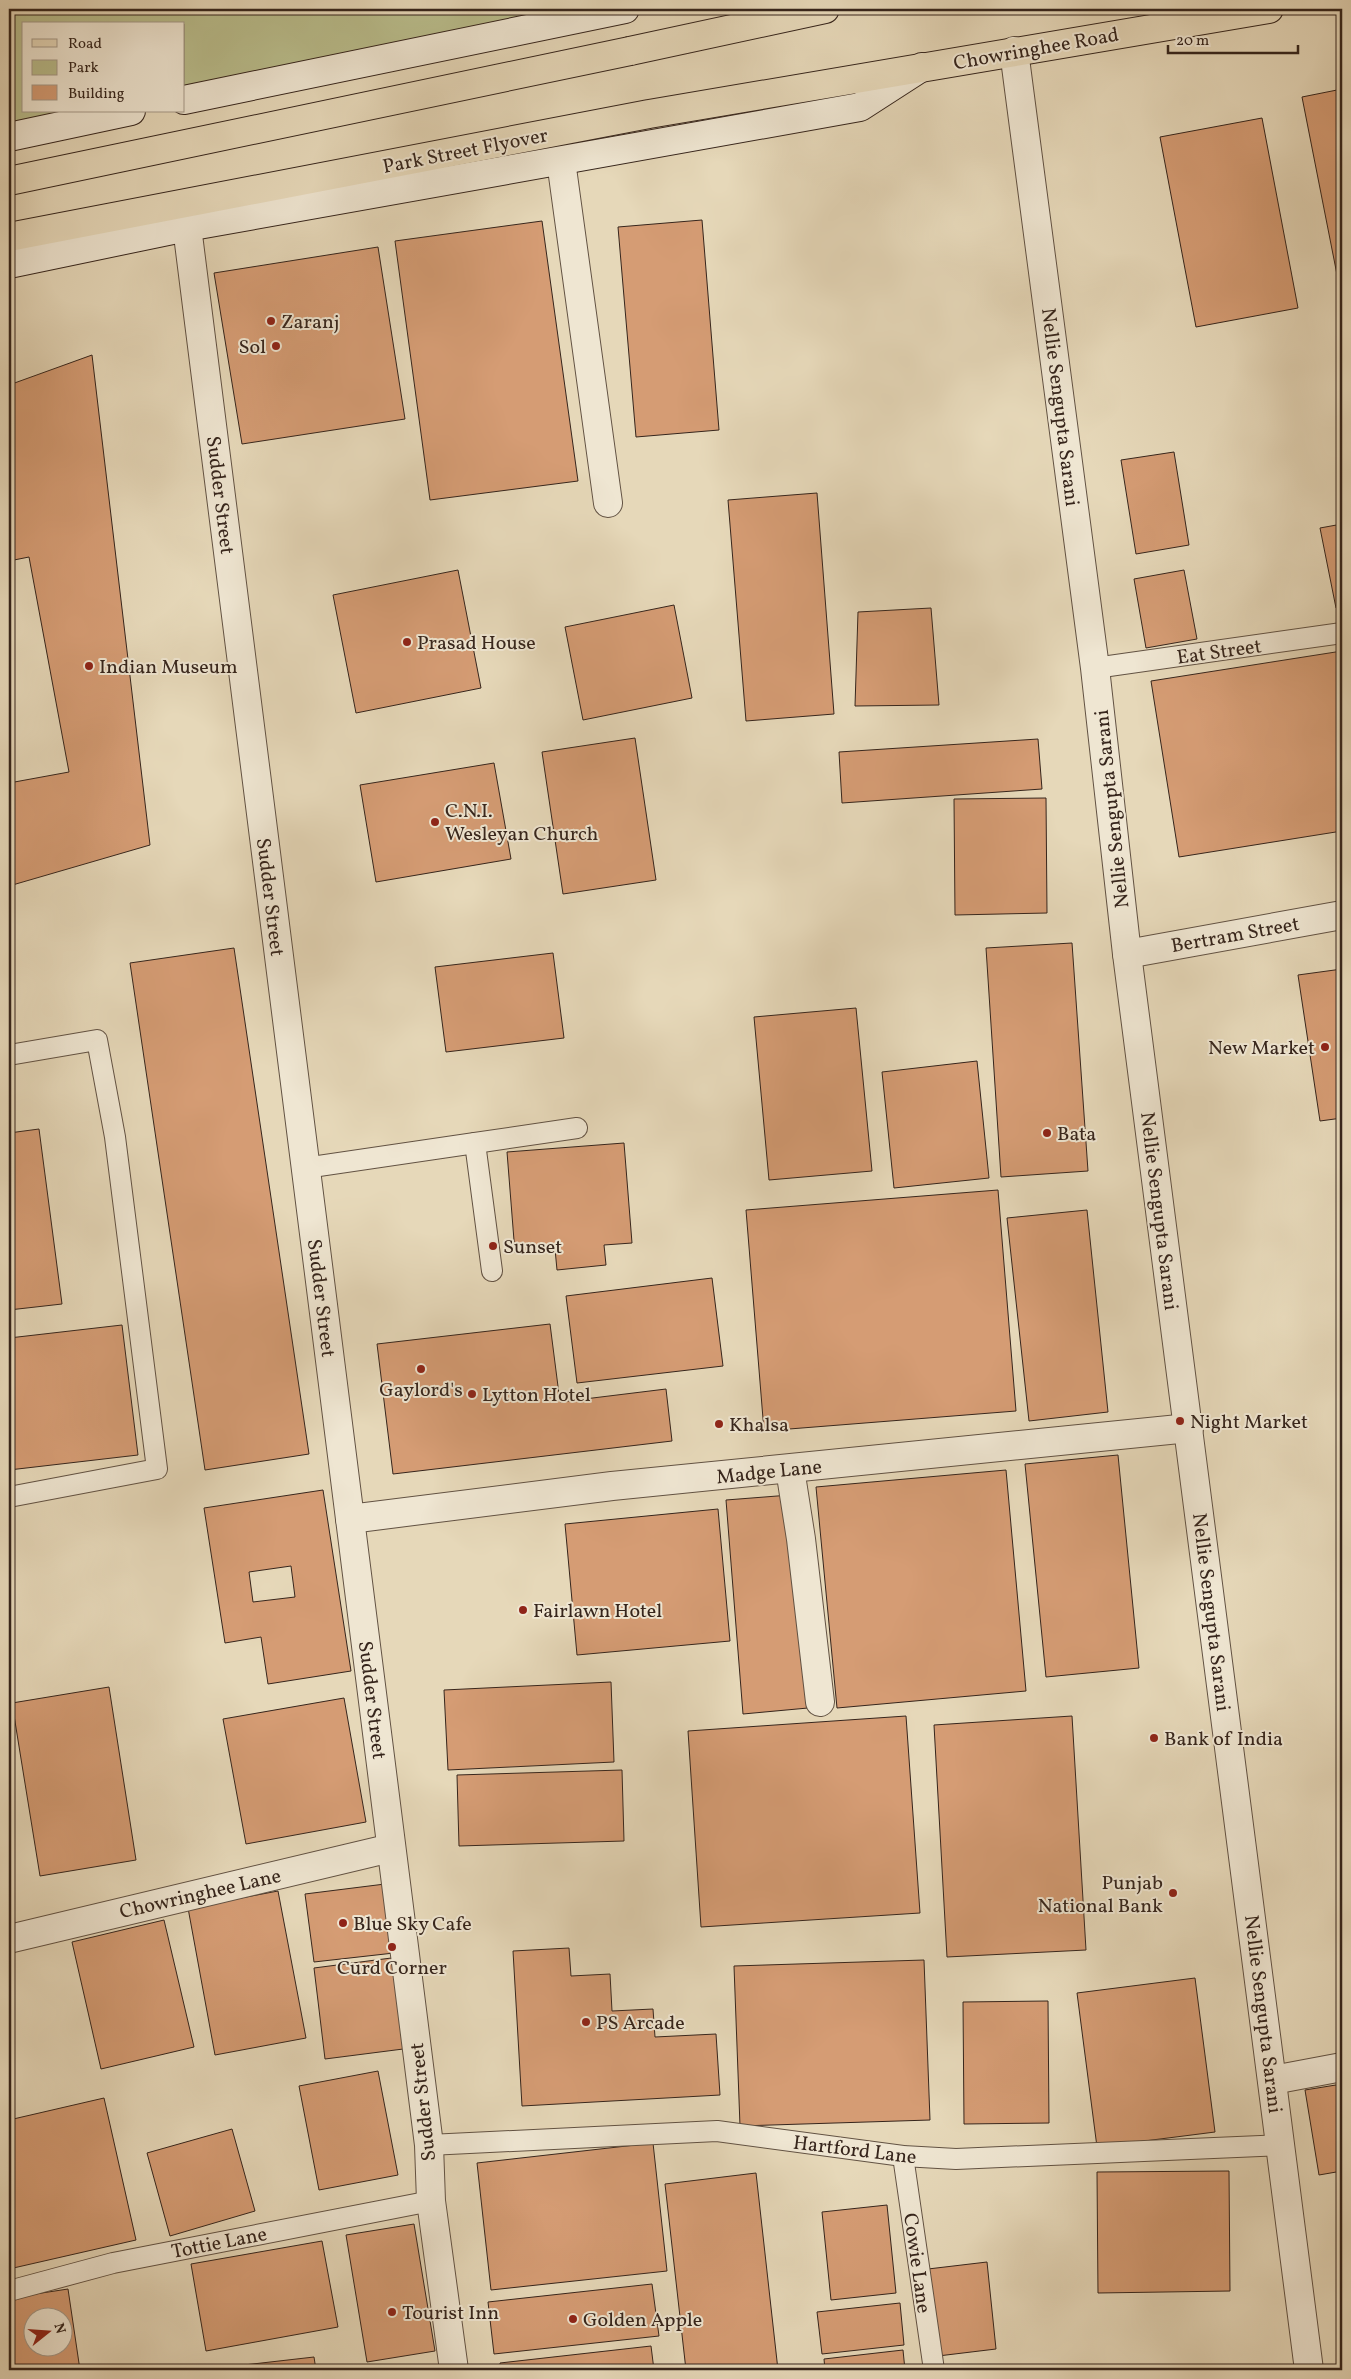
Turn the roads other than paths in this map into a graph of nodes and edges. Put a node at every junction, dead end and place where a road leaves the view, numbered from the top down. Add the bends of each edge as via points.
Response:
1 (625, 9) edge
2 (826, 9) edge
3 (1269, 9) edge
4 (1014, 51) junction
5 (922, 67) junction
6 (193, 98) edge
7 (126, 112) edge
8 (9, 137) edge
9 (561, 161) junction
10 (9, 181) edge
11 (188, 227) junction
12 (9, 237) edge
13 (9, 264) edge
14 (608, 503) dead end
15 (1342, 633) edge
16 (1095, 668) junction
17 (1342, 915) edge
18 (1127, 954) junction
19 (9, 1055) edge
20 (577, 1128) dead end
21 (475, 1143) junction
22 (305, 1168) junction
23 (492, 1271) dead end
24 (1189, 1428) junction
25 (790, 1468) junction
26 (9, 1497) edge
27 (350, 1519) junction
28 (820, 1702) dead end
29 (391, 1848) junction
30 (9, 1939) edge
31 (1342, 2067) edge
32 (1272, 2080) junction
33 (429, 2144) junction
34 (1281, 2145) junction
35 (902, 2156) junction
36 (431, 2201) junction
37 (9, 2291) edge
38 (454, 2370) edge
39 (934, 2370) edge
40 (1309, 2370) edge

1 - 6 street
2 - 10 main road, bridge
3 - 4 main road, Chowringhee Road
4 - 5 main road, Chowringhee Road
4 - 16 street, Nellie Sengupta Sarani
5 - 9 street via 860,107
5 - 12 main road, Park Street Flyover via 649,114
7 - 8 street
9 - 11 street
9 - 14 street
11 - 13 street
11 - 22 street, Sudder Street
15 - 16 lane, Eat Street
16 - 18 street, Nellie Sengupta Sarani
17 - 18 street, Bertram Street
18 - 24 street, Nellie Sengupta Sarani
19 - 26 lane via 96,1040 115,1136 157,1469
20 - 21 lane
21 - 22 lane
21 - 23 lane
22 - 27 street, Sudder Street
24 - 25 street, Madge Lane
24 - 32 street, Nellie Sengupta Sarani
25 - 27 street, Madge Lane via 612,1486
25 - 28 street
27 - 29 street, Sudder Street
29 - 30 street, Chowringhee Lane
29 - 33 street, Sudder Street
31 - 32 street
32 - 34 street, Nellie Sengupta Sarani
33 - 35 lane, Hartford Lane via 717,2132
33 - 36 street, Sudder Street
34 - 35 lane, Hartford Lane via 956,2160
34 - 40 street, Nellie Sengupta Sarani
35 - 39 lane, Cowie Lane
36 - 37 lane, Tottie Lane via 113,2263
36 - 38 street, Sudder Street

